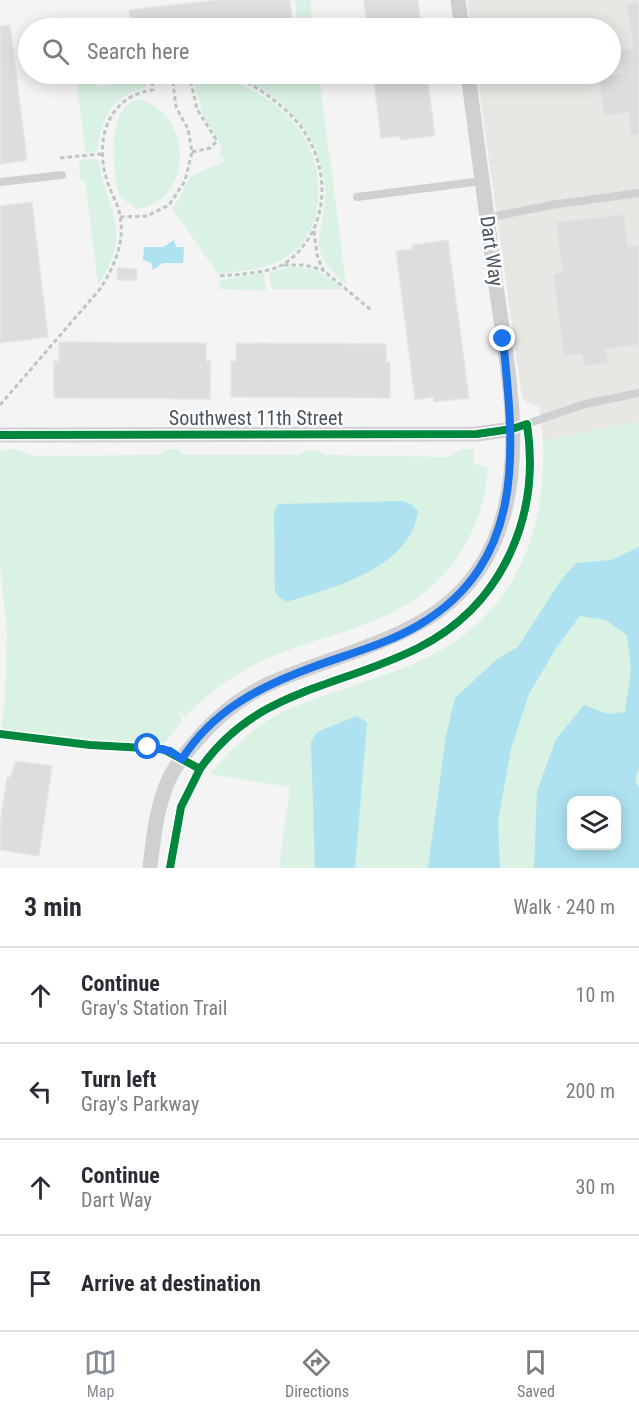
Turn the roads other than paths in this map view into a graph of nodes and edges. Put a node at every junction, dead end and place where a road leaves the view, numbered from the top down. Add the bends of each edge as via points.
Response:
1 (458, 0) edge
2 (461, 18) edge
3 (469, 84) edge
4 (62, 175) dead end
5 (482, 181) junction
6 (0, 182) edge
7 (639, 194) edge
8 (357, 197) dead end
9 (487, 218) junction
10 (639, 393) edge
11 (512, 429) junction
12 (0, 435) edge
13 (150, 868) edge

1 - 2 street
3 - 5 street, Dart Way
4 - 6 lane
5 - 8 lane
5 - 9 street, Dart Way
7 - 9 lane
9 - 11 street, Dart Way
10 - 11 lane via 585,404
11 - 12 street, Southwest 11th Street via 477,434
11 - 13 street, Dart Way via 505,510 497,535 465,587 418,626 276,680 230,707 187,751 167,784

